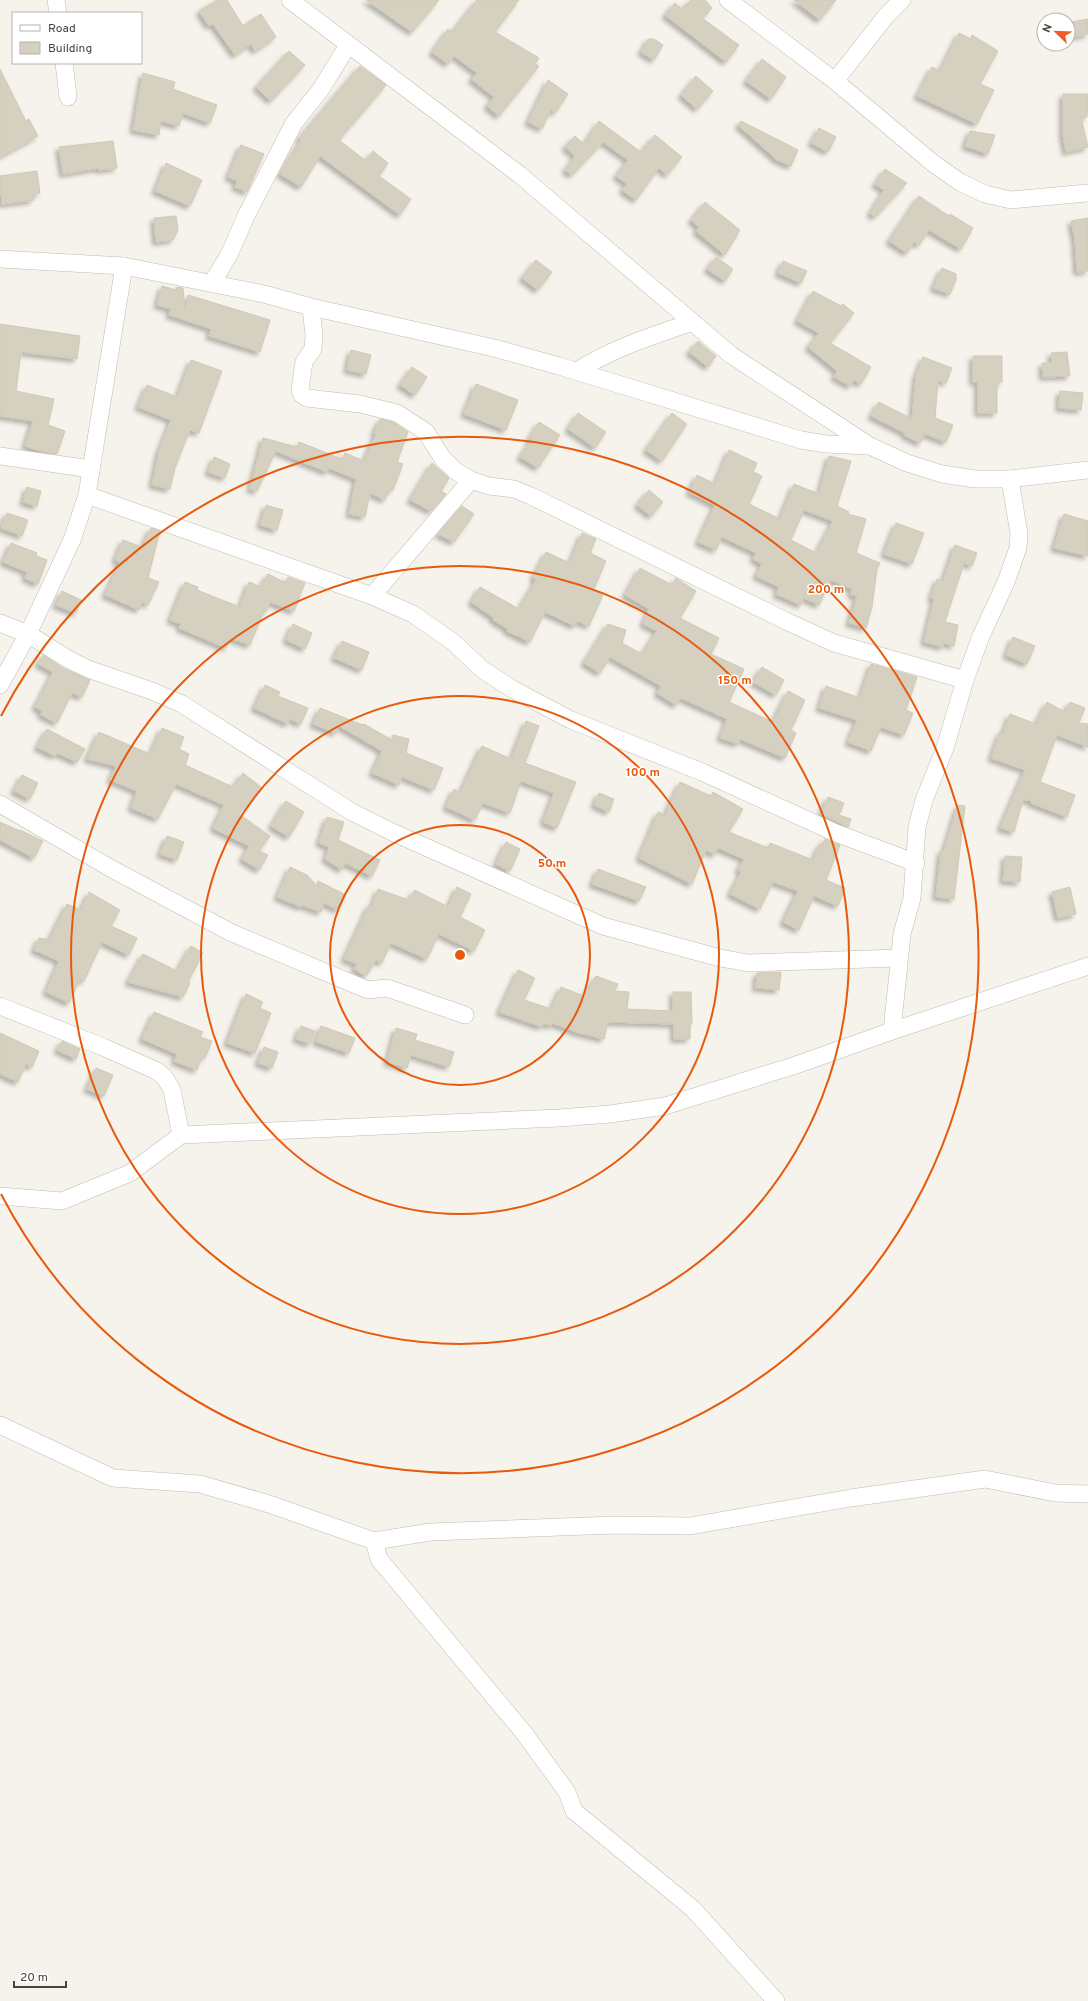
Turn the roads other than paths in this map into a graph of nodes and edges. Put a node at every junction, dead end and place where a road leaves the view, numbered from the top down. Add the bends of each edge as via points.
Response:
1 (56, 0) edge
2 (290, 0) edge
3 (728, 0) edge
4 (902, 0) edge
5 (58, 12) edge
6 (348, 44) junction
7 (64, 64) edge
8 (835, 81) junction
9 (68, 97) dead end
10 (1088, 193) edge
11 (0, 259) edge
12 (124, 266) junction
13 (212, 283) junction
14 (311, 307) junction
15 (692, 322) junction
16 (577, 371) junction
17 (870, 446) junction
18 (0, 456) edge
19 (91, 470) junction
20 (1088, 470) edge
21 (1010, 479) junction
22 (471, 480) junction
23 (87, 495) junction
24 (372, 596) junction
25 (0, 623) edge
26 (28, 634) junction
27 (965, 680) junction
28 (0, 685) edge
29 (0, 804) edge
30 (916, 863) junction
31 (899, 958) junction
32 (1088, 966) edge
33 (0, 1006) edge
34 (465, 1015) dead end
35 (892, 1031) junction
36 (181, 1136) junction
37 (0, 1196) edge
38 (0, 1425) edge
39 (1088, 1494) edge
40 (374, 1541) junction
41 (776, 2001) edge

1 - 5 street
2 - 6 street
3 - 8 street
4 - 8 street via 886,16
6 - 13 street via 321,89 294,123 229,255
6 - 15 street via 520,175
7 - 9 street
8 - 10 street via 934,164 960,182 985,194 1011,200
11 - 12 street
12 - 13 street
12 - 19 street
13 - 14 street
14 - 16 street via 494,348
14 - 22 street via 313,348 304,362 300,389 302,395 315,400 360,404 397,413 426,432 442,459
15 - 16 street via 622,347
15 - 17 street via 731,356
16 - 17 street via 801,440
17 - 21 street via 907,463 942,474 975,479
18 - 19 street
19 - 23 street
20 - 21 street
21 - 27 street via 1019,534 1018,548
22 - 24 street
22 - 27 street via 489,486 514,489 531,496 834,643
23 - 24 street
23 - 26 street via 72,540
24 - 30 street via 413,614 453,642 483,670 514,690 571,720 702,772 836,833
25 - 26 street
26 - 28 street
26 - 31 street via 88,669 182,704 352,812 603,926 720,958 748,963
27 - 30 street via 945,748 924,800 917,827
29 - 34 street via 232,933 368,990 387,988
30 - 31 street via 912,898 902,934
31 - 35 street
32 - 35 street
33 - 36 street via 157,1071 172,1090
35 - 36 street via 796,1065 665,1106 559,1118
36 - 37 street via 130,1173 62,1201
38 - 40 street via 113,1478 200,1484 270,1504
39 - 40 street via 1055,1493 984,1479 851,1498 690,1526 614,1525 430,1532
40 - 41 street via 379,1560 524,1733 567,1792 574,1811 693,1909

